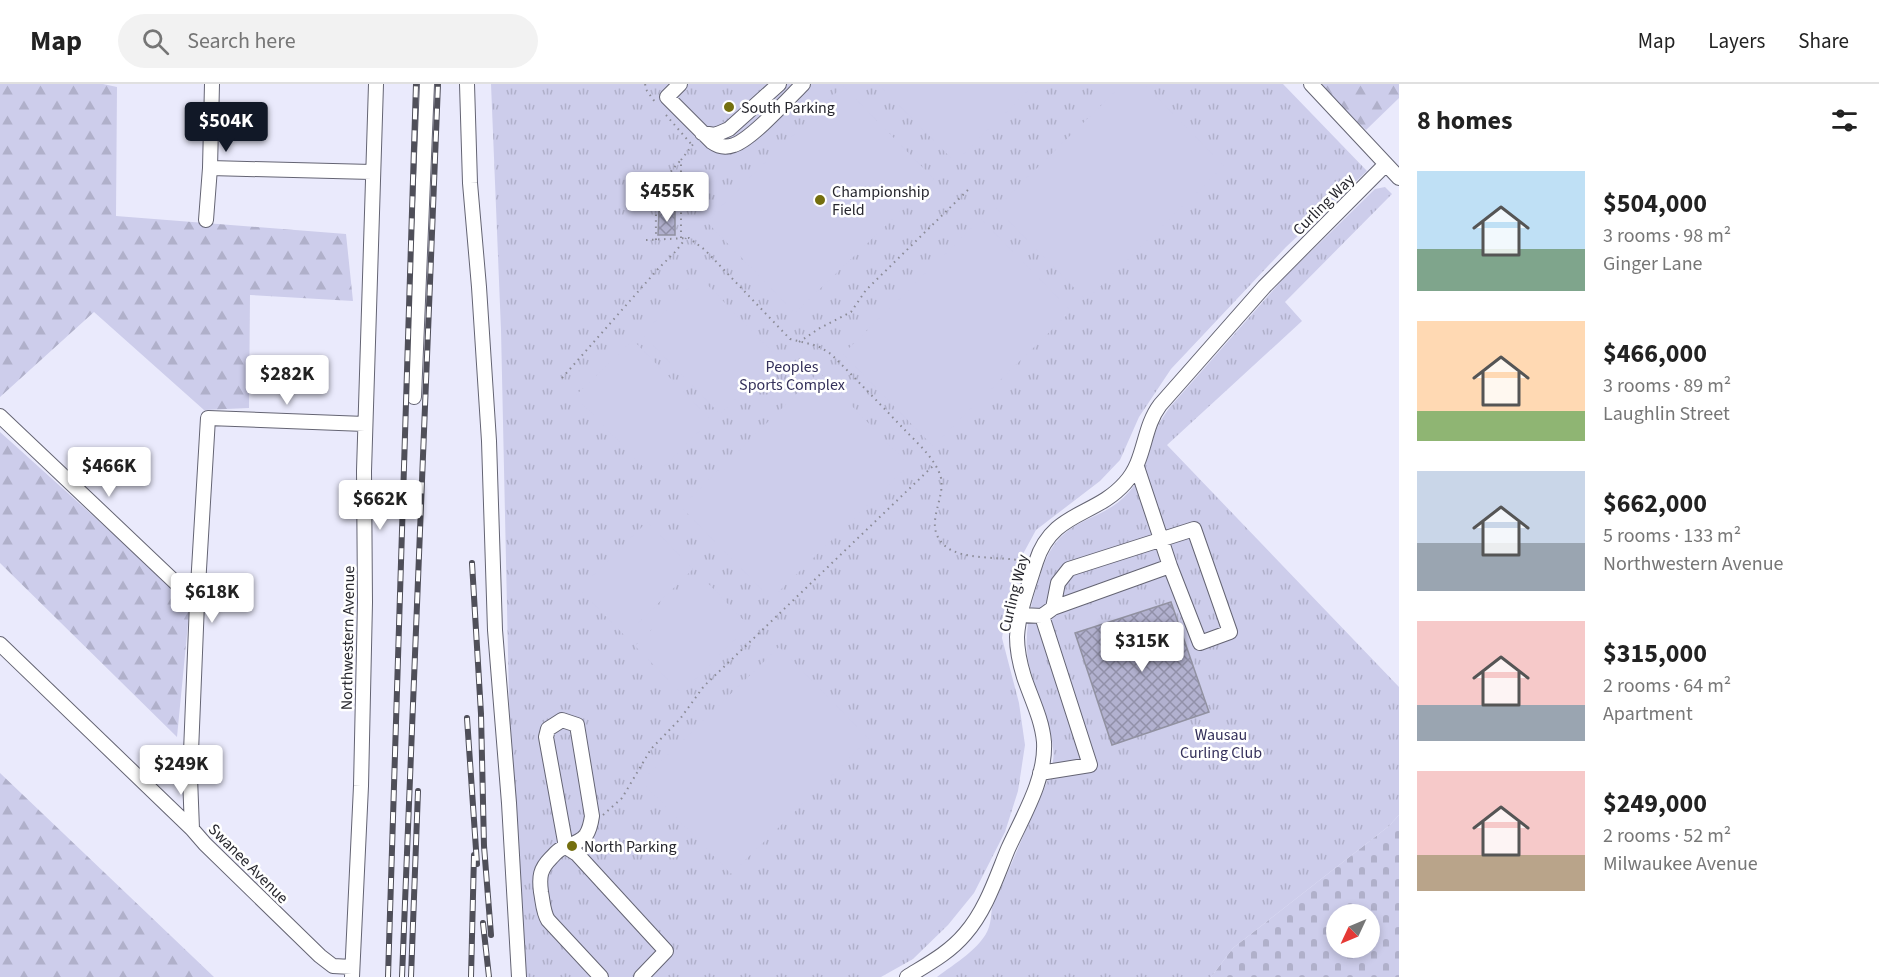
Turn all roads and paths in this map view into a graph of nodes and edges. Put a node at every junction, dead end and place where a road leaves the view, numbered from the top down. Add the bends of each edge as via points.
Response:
1 (212, 84) edge
2 (376, 84) edge
3 (427, 84) edge
4 (466, 84) edge
5 (680, 84) edge
6 (779, 84) edge
7 (803, 84) edge
8 (1311, 84) edge
9 (702, 133) junction
10 (681, 160) junction
11 (1386, 164) junction
12 (210, 168) junction
13 (372, 172) junction
14 (1399, 178) edge
15 (971, 187) dead end
16 (656, 206) junction
17 (681, 206) junction
18 (206, 220) dead end
19 (681, 238) junction
20 (686, 238) junction
21 (646, 240) dead end
22 (656, 240) junction
23 (799, 342) junction
24 (562, 378) dead end
25 (414, 397) dead end
26 (0, 416) edge
27 (365, 424) junction
28 (935, 464) junction
29 (1137, 467) junction
30 (1161, 540) junction
31 (1035, 565) junction
32 (1170, 566) junction
33 (197, 603) junction
34 (1048, 612) junction
35 (1021, 615) junction
36 (0, 644) edge
37 (1040, 773) junction
38 (591, 823) junction
39 (192, 829) junction
40 (566, 847) junction
41 (352, 972) edge
42 (519, 977) edge
43 (601, 977) edge
44 (641, 977) edge
45 (907, 977) edge

1 - 12 street
2 - 13 street, Northwestern Avenue
3 - 25 street
4 - 42 street via 489,441 495,630
5 - 9 street via 667,97
6 - 9 street via 729,129 715,135
7 - 9 street via 740,142 718,146
8 - 11 street
9 - 10 path
10 - 16 path via 661,185
10 - 17 path
11 - 14 street
11 - 29 street, Curling Way via 1257,295 1160,405 1149,423
12 - 13 street
12 - 18 street
13 - 27 street, Northwestern Avenue
15 - 23 path via 866,290 851,312
16 - 17 path
16 - 22 path
17 - 19 path
19 - 20 path
19 - 22 path
20 - 23 path via 705,250 790,339
20 - 24 path
21 - 22 path
23 - 28 path via 831,354
26 - 33 street
27 - 33 street via 208,418
27 - 41 street, Northwestern Avenue via 362,751
28 - 31 path via 941,479 935,527 945,546 957,553
28 - 38 path via 704,686 651,749 617,804
29 - 30 street
29 - 31 street, Curling Way via 1110,498 1057,528
30 - 32 street
30 - 32 street via 1194,529 1230,632 1200,643
30 - 34 street via 1069,569 1058,583
31 - 35 street, Curling Way
32 - 34 street
33 - 39 street via 189,777
34 - 35 street
34 - 37 street via 1090,765
35 - 37 street, Curling Way via 1019,654 1043,734
36 - 39 street, Swanee Avenue
37 - 45 street, Curling Way via 973,925 948,951
38 - 40 street via 586,835
38 - 40 street via 577,725 562,720 548,729 546,737
39 - 41 street, Swanee Avenue via 320,957
40 - 43 street via 542,866 539,878 545,915
40 - 44 street via 577,854 666,951

